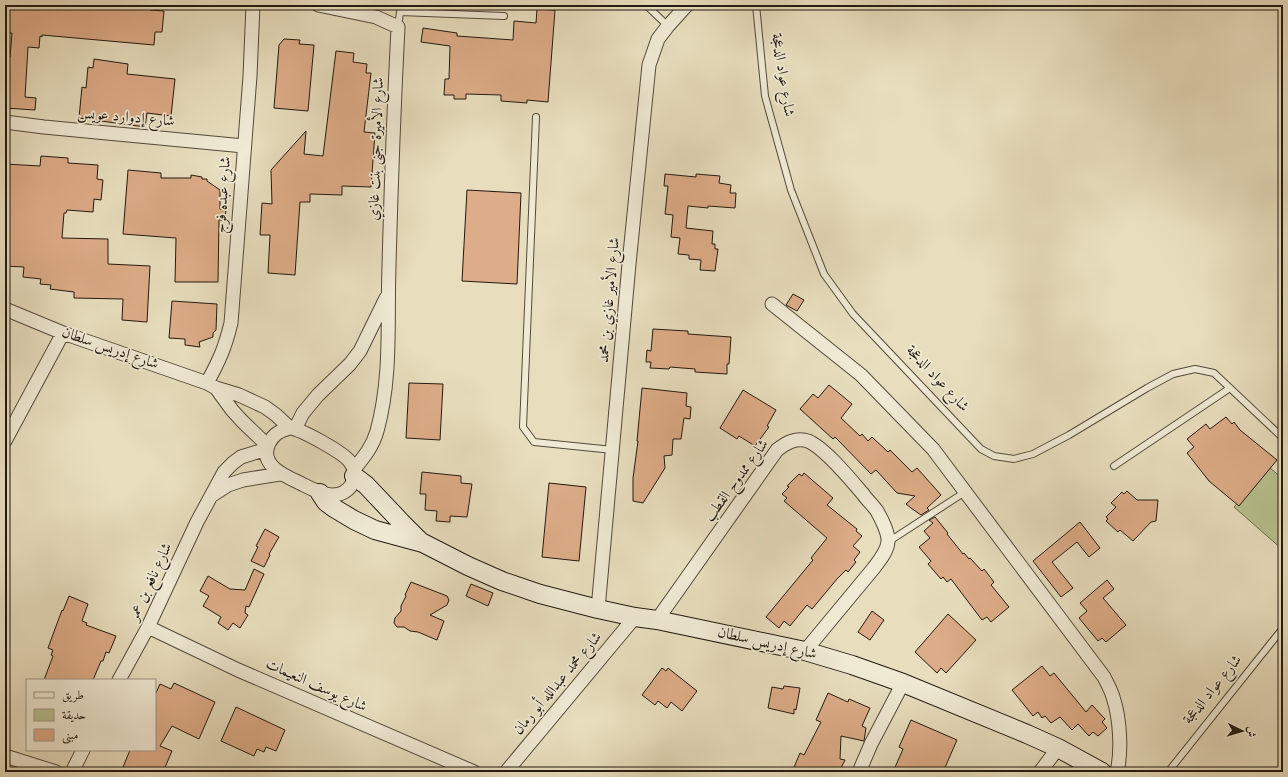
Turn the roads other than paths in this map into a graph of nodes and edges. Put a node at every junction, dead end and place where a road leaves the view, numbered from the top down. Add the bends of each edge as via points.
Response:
1 (253, 5) edge
2 (318, 5) edge
3 (646, 5) edge
4 (655, 5) edge
5 (687, 5) edge
6 (756, 5) edge
7 (400, 8) edge
8 (654, 12) junction
9 (504, 16) dead end
10 (668, 26) junction
11 (398, 27) junction
12 (536, 117) dead end
13 (5, 122) edge
14 (244, 146) junction
15 (388, 295) junction
16 (772, 304) dead end
17 (5, 309) edge
18 (63, 333) junction
19 (211, 386) junction
20 (1230, 388) junction
21 (292, 428) junction
22 (1283, 438) edge
23 (5, 441) edge
24 (267, 447) junction
25 (613, 450) junction
26 (1114, 466) dead end
27 (354, 472) junction
28 (280, 474) junction
29 (965, 492) junction
30 (320, 493) junction
31 (210, 497) junction
32 (888, 542) junction
33 (423, 543) junction
34 (598, 609) junction
35 (635, 618) junction
36 (657, 620) junction
37 (148, 627) junction
38 (1283, 628) edge
39 (805, 650) junction
40 (120, 679) edge
41 (903, 683) junction
42 (1058, 748) junction
43 (82, 751) edge
44 (5, 756) edge
45 (56, 772) edge
46 (72, 772) edge
47 (474, 772) edge
48 (506, 772) edge
49 (859, 772) edge
50 (1040, 772) edge
51 (1102, 772) edge
52 (1117, 772) edge
53 (1168, 772) edge

1 - 14 street, شارع عبده فرج
2 - 11 street via 376,17
3 - 8 lane
4 - 8 lane
5 - 10 street, شارع الأمير غازي بن محمد
6 - 20 lane, شارع عواد الدعجة via 766,96 791,190 824,274 853,314 981,449 994,456 1014,459 1033,454 1173,374 1195,369 1214,373
7 - 9 lane
7 - 11 lane, شارع الأميرة جنى بنت غازي
8 - 10 lane
10 - 25 street, شارع الأمير غازي بن محمد via 658,39 649,65
11 - 15 street, شارع الأميرة جنى بنت غازي
12 - 25 lane via 523,427 534,442
13 - 14 street, شارع إدوارد عويس
14 - 19 street, شارع عبده فرج via 231,323
15 - 21 street, شارع الأميرة جنى بنت غازي via 360,351 318,395
15 - 27 street, شارع الأميرة جنى بنت غازي via 388,363 383,406 377,433 370,449
16 - 29 street via 861,375 933,449
17 - 18 street, شارع إدريس سلطان
18 - 19 street, شارع إدريس سلطان
18 - 23 street
19 - 21 street, شارع إدريس سلطان via 265,407
19 - 24 street
20 - 22 lane, شارع عواد الدعجة
20 - 26 lane
21 - 24 street via 276,433
21 - 27 street, شارع إدريس سلطان via 341,454 350,462
24 - 28 street via 268,460
24 - 31 street, شارع نافع بن عمر via 233,463 224,472
25 - 34 street, شارع الأمير غازي بن محمد
27 - 30 street, شارع الأميرة جنى بنت غازي via 350,487 343,494
27 - 33 street, شارع إدريس سلطان
28 - 30 street
28 - 31 street via 243,480 228,485
29 - 32 lane
29 - 52 street via 1104,677 1113,697 1119,724
30 - 33 street, شارع إدريس سلطان via 326,502 354,520 375,530
31 - 37 street, شارع نافع بن عمر
32 - 36 street, شارع ممدوح القطب via 876,510 822,451 808,442 787,442 777,450
32 - 39 street via 883,556
33 - 34 street, شارع إدريس سلطان via 502,581
34 - 35 street, شارع إدريس سلطان
35 - 36 street, شارع إدريس سلطان
35 - 48 street, شارع محمد عبدالله أبو رمان
36 - 39 street, شارع إدريس سلطان
37 - 40 street, شارع نافع بن عمر
37 - 47 street, شارع يوسف النعيمات via 238,670
38 - 53 lane, شارع عواد الدعجة
39 - 41 street, شارع إدريس سلطان
41 - 42 street, شارع إدريس سلطان
41 - 49 street via 870,744
42 - 50 street
42 - 51 street, شارع إدريس سلطان
43 - 46 street
44 - 45 street

